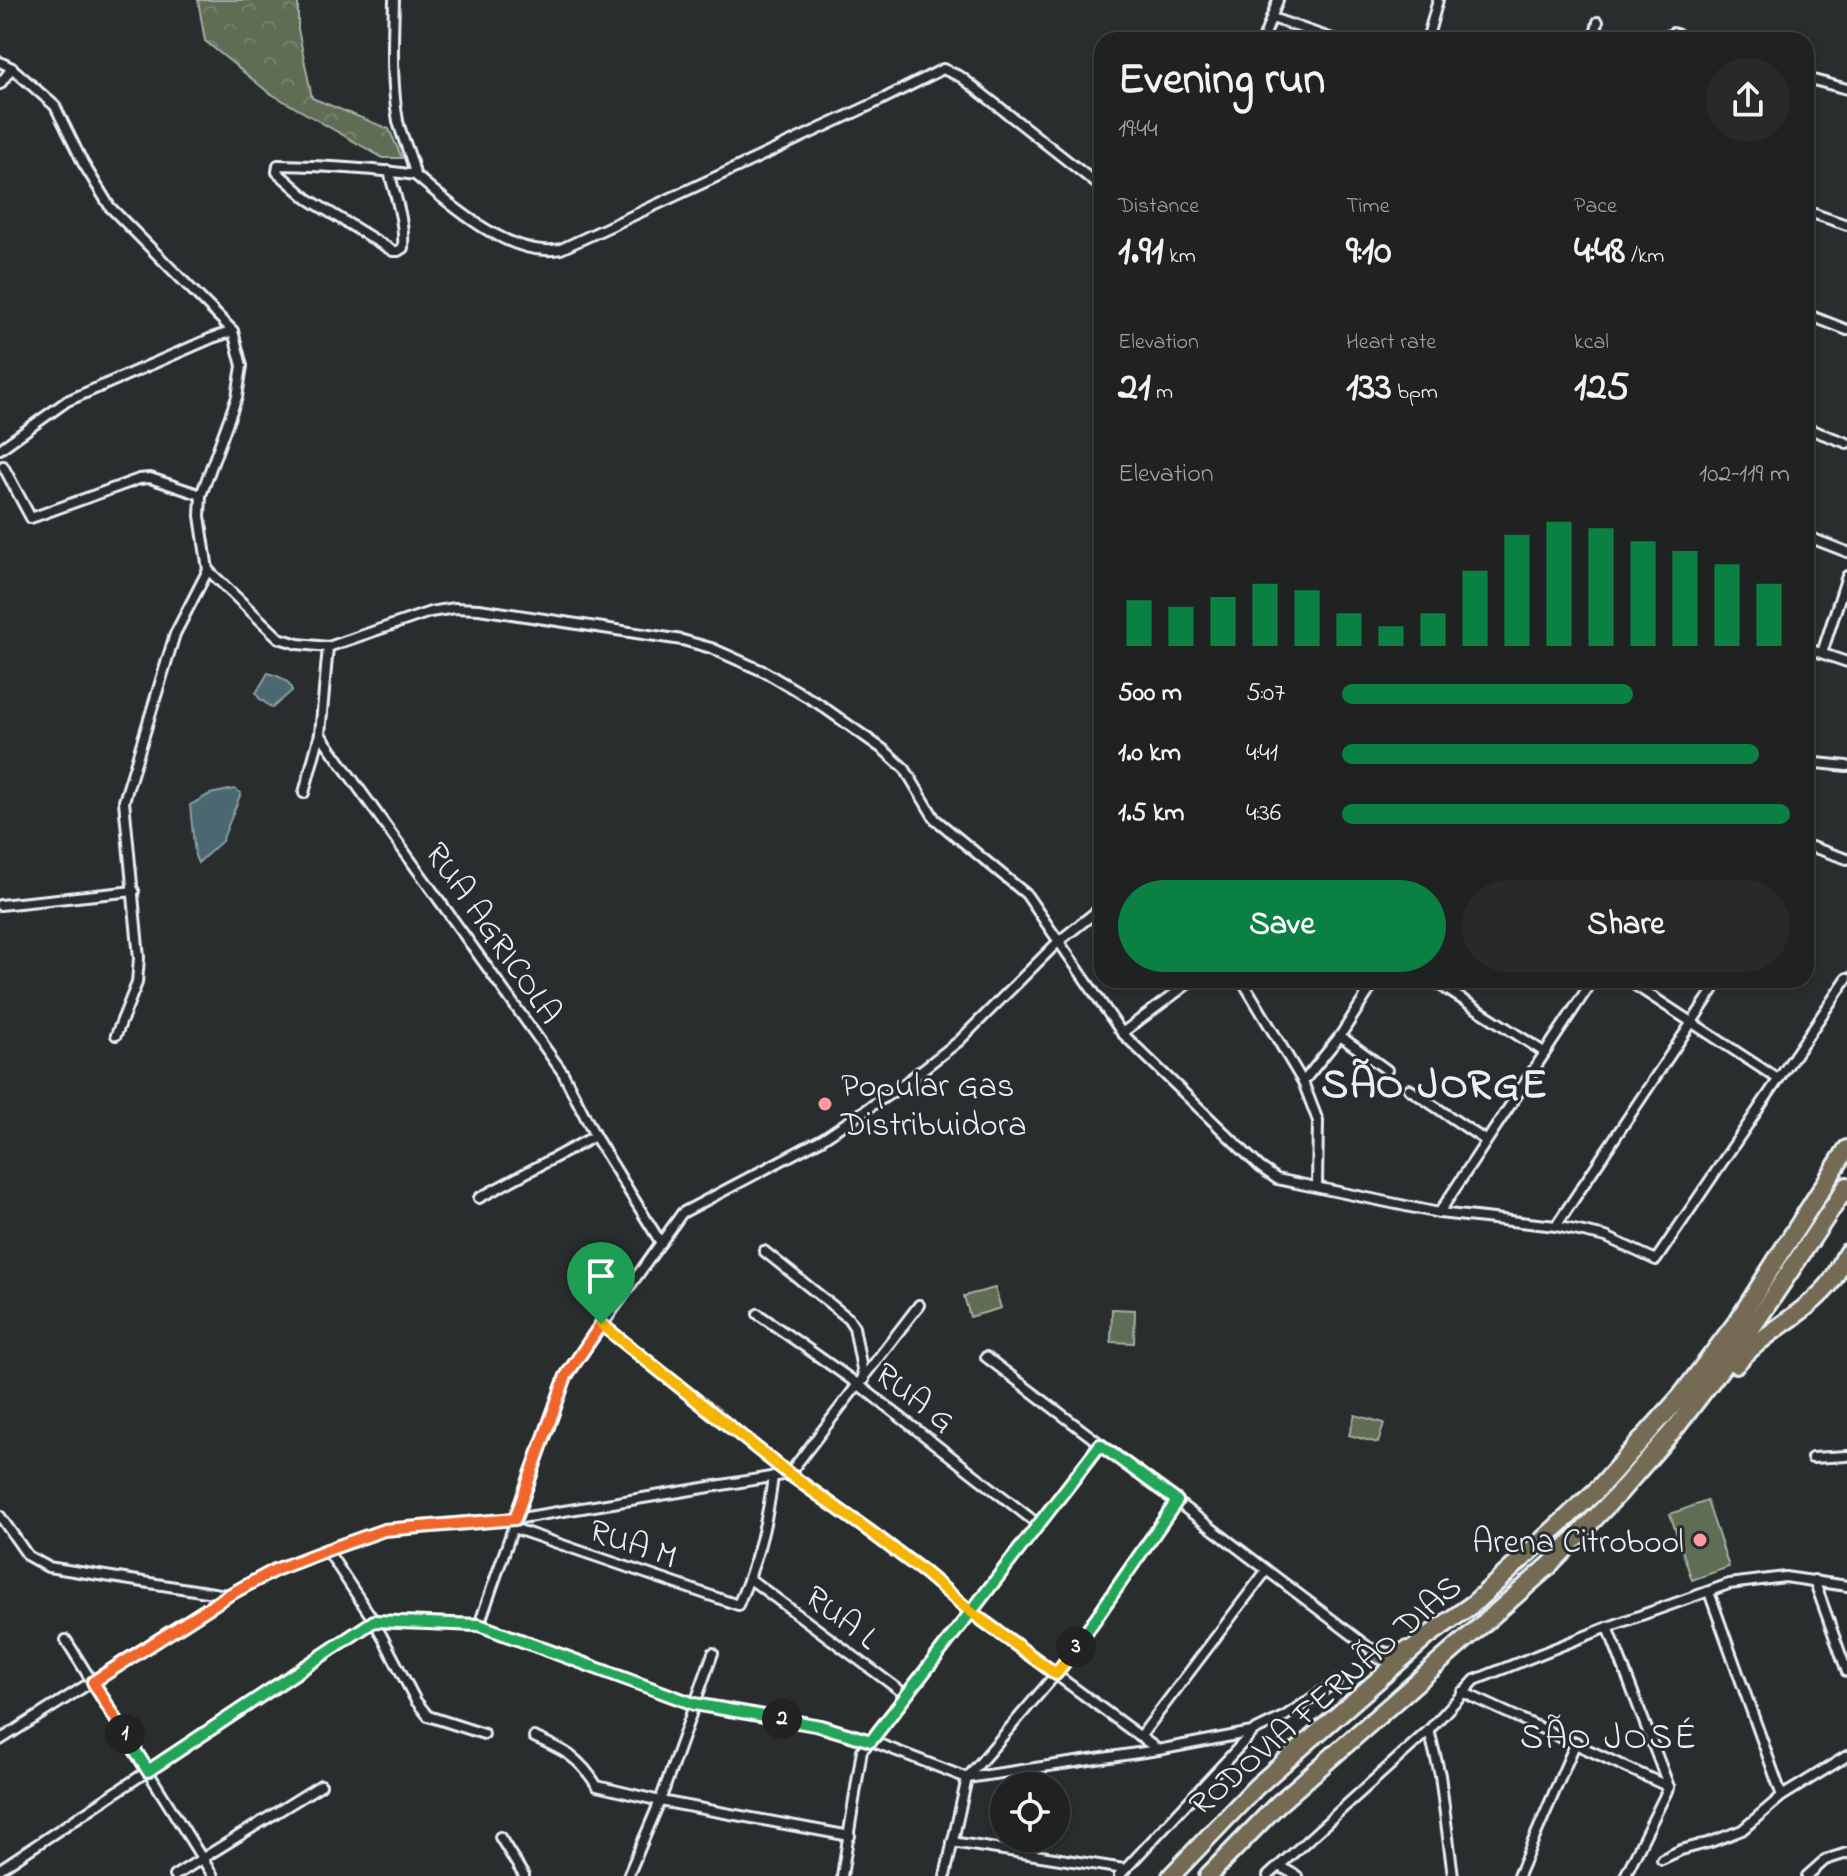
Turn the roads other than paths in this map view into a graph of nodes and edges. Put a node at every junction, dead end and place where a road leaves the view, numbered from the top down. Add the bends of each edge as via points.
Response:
1 (394, 0) edge
2 (1278, 0) edge
3 (1438, 0) edge
4 (1272, 18) junction
5 (1598, 22) dead end
6 (1266, 32) edge
7 (1313, 32) edge
8 (1429, 32) edge
9 (1596, 32) edge
10 (0, 62) edge
11 (12, 68) junction
12 (1814, 80) edge
13 (0, 84) edge
14 (1847, 89) edge
15 (389, 171) junction
16 (415, 175) junction
17 (1094, 182) edge
18 (1814, 214) edge
19 (1847, 225) edge
20 (1814, 317) edge
21 (1847, 330) edge
22 (233, 331) junction
23 (1814, 431) edge
24 (1847, 443) edge
25 (0, 449) edge
26 (3, 466) dead end
27 (201, 495) junction
28 (1814, 539) edge
29 (1847, 552) edge
30 (208, 570) junction
31 (1847, 576) edge
32 (328, 647) junction
33 (1814, 650) edge
34 (1822, 653) junction
35 (1847, 662) edge
36 (320, 734) junction
37 (1814, 763) edge
38 (1847, 766) edge
39 (304, 793) dead end
40 (1814, 850) edge
41 (1847, 859) edge
42 (134, 891) junction
43 (0, 905) edge
44 (1094, 913) edge
45 (1058, 942) junction
46 (1847, 978) edge
47 (1182, 988) edge
48 (1247, 988) edge
49 (1371, 988) edge
50 (1444, 988) edge
51 (1588, 988) edge
52 (1639, 988) edge
53 (1714, 988) edge
54 (1691, 1022) junction
55 (1122, 1033) junction
56 (116, 1035) dead end
57 (1340, 1036) junction
58 (1544, 1052) junction
59 (1387, 1070) dead end
60 (1778, 1079) junction
61 (1303, 1082) junction
62 (1409, 1089) dead end
63 (595, 1136) junction
64 (1486, 1141) junction
65 (1847, 1149) edge
66 (1317, 1186) junction
67 (1847, 1186) edge
68 (479, 1198) dead end
69 (1439, 1213) junction
70 (1556, 1226) junction
71 (661, 1243) junction
72 (764, 1251) dead end
73 (1847, 1253) edge
74 (919, 1305) dead end
75 (758, 1314) dead end
76 (601, 1324) junction
77 (986, 1357) dead end
78 (862, 1382) junction
79 (1677, 1426) junction
80 (1100, 1445) junction
81 (1847, 1456) edge
82 (1812, 1458) dead end
83 (789, 1474) junction
84 (773, 1476) junction
85 (1177, 1501) junction
86 (0, 1516) edge
87 (514, 1524) junction
88 (1039, 1525) junction
89 (327, 1550) junction
90 (1266, 1571) junction
91 (750, 1579) junction
92 (1814, 1580) junction
93 (1847, 1586) edge
94 (1709, 1592) junction
95 (227, 1596) junction
96 (971, 1612) junction
97 (374, 1621) junction
98 (479, 1625) junction
99 (1608, 1627) junction
100 (1428, 1636) junction
101 (66, 1640) dead end
102 (713, 1653) dead end
103 (1376, 1653) joint
104 (1847, 1672) edge
105 (1056, 1674) junction
106 (93, 1682) junction
107 (1336, 1682) dead end
108 (1462, 1692) junction
109 (906, 1695) junction
110 (694, 1704) junction
111 (1429, 1730) junction
112 (1252, 1732) junction
113 (484, 1734) dead end
114 (534, 1737) dead end
115 (1140, 1737) junction
116 (0, 1740) edge
117 (871, 1741) junction
118 (1576, 1742) junction
119 (1158, 1750) junction
120 (1847, 1756) edge
121 (148, 1771) junction
122 (967, 1778) junction
123 (321, 1785) dead end
124 (1669, 1787) junction
125 (1782, 1796) junction
126 (660, 1801) junction
127 (850, 1836) junction
128 (500, 1837) dead end
129 (952, 1842) junction
130 (1847, 1853) edge
131 (202, 1858) junction
132 (1662, 1859) dead end
133 (1279, 1866) junction
134 (0, 1869) edge
135 (1122, 1872) edge
136 (174, 1876) edge
137 (213, 1876) edge
138 (524, 1876) edge
139 (628, 1876) edge
140 (842, 1876) edge
141 (945, 1876) edge
142 (1171, 1876) edge
143 (1208, 1876) edge
144 (1268, 1876) edge
145 (1297, 1876) edge
146 (1453, 1876) edge
147 (1518, 1876) edge
148 (1625, 1876) edge
149 (1807, 1876) edge

1 - 16 street via 398,122
2 - 4 street
3 - 8 street
4 - 6 street
4 - 7 street
5 - 9 street
10 - 11 street
11 - 13 street
11 - 22 street via 55,106 110,207
12 - 14 street
15 - 15 street via 404,237 398,251 308,199 277,172 278,165
15 - 16 street
16 - 17 street via 500,237 549,252 943,69 961,77
18 - 19 street
20 - 21 street
22 - 25 street via 67,401
22 - 27 street via 242,366 237,397
23 - 24 street
26 - 27 street via 31,518 139,479
27 - 30 street
28 - 29 street
30 - 32 street via 279,638
30 - 42 street via 175,634 124,801
31 - 34 street
32 - 36 street
32 - 45 street via 455,608 711,648 765,672 884,750 905,769 935,819 1026,894
33 - 34 street
34 - 35 street
36 - 39 street
36 - 63 street, RUA AGRICOLA via 563,1073
37 - 38 street
40 - 41 street
42 - 43 street
42 - 56 street via 137,983
44 - 45 street
45 - 55 street
45 - 71 street via 980,1022 900,1087 822,1139 682,1213
46 - 60 street
47 - 55 street
48 - 61 street
49 - 57 street
50 - 58 street
51 - 58 street
52 - 54 street
53 - 54 street
54 - 60 street
54 - 70 street
55 - 66 street via 1260,1167 1277,1179
57 - 59 street
57 - 61 street
58 - 64 street
60 - 70 street via 1656,1260 1606,1237
61 - 66 street via 1318,1121
62 - 64 street
63 - 68 street
63 - 71 street, RUA AGRICOLA
64 - 69 street
65 - 100 highway, RODOVIA FERNÃO DIAS via 1739,1319 1681,1396 1564,1523 1473,1604
66 - 69 street
67 - 79 highway, RODOVIA FERNÃO DIAS via 1751,1329
69 - 70 street
71 - 76 street
72 - 78 street via 848,1318
73 - 79 highway via 1828,1286 1744,1354 1694,1414
74 - 78 street
75 - 78 street, RUA G
76 - 83 street
76 - 87 street via 566,1376
77 - 80 street
78 - 83 street
78 - 88 street, RUA G
79 - 143 highway, RODOVIA FERNÃO DIAS via 1551,1564 1277,1805
80 - 85 street
80 - 88 street
81 - 82 street
83 - 84 street
83 - 96 street
84 - 87 street
84 - 91 street
85 - 90 street
85 - 105 street
86 - 95 street via 28,1556 48,1567
87 - 89 street via 384,1530
87 - 91 street, RUA M via 738,1605
87 - 98 street
88 - 96 street
89 - 95 street
89 - 97 street
90 - 103 street
90 - 115 street
91 - 109 street, RUA L
92 - 93 street
92 - 94 street via 1785,1577
92 - 104 street
94 - 99 street
94 - 125 street
95 - 106 street
96 - 105 street
96 - 109 street
97 - 98 street
97 - 113 street via 428,1716
97 - 121 street
98 - 110 street
99 - 108 street via 1475,1680
99 - 124 street
100 - 103 highway via 1396,1657
100 - 142 highway, RODOVIA FERNÃO DIAS via 1256,1787
101 - 106 street
102 - 110 street
105 - 115 street
105 - 122 street
106 - 116 street
106 - 121 street
107 - 112 street
108 - 111 street
108 - 118 street
109 - 117 street
110 - 117 street via 820,1726
110 - 126 street
111 - 133 street
111 - 146 street
112 - 119 street
112 - 135 street
114 - 126 street via 566,1751 597,1786
115 - 119 street
117 - 122 street
117 - 127 street via 860,1752
118 - 124 street
118 - 147 street
119 - 122 street
120 - 125 street
121 - 131 street
121 - 134 street
122 - 129 street
123 - 131 street
124 - 148 street
125 - 132 street via 1742,1830
126 - 127 street
126 - 139 street
127 - 140 street
128 - 138 street
129 - 135 street
129 - 141 street
130 - 149 street via 1825,1860
131 - 136 street
131 - 137 street
133 - 144 street
133 - 145 street

